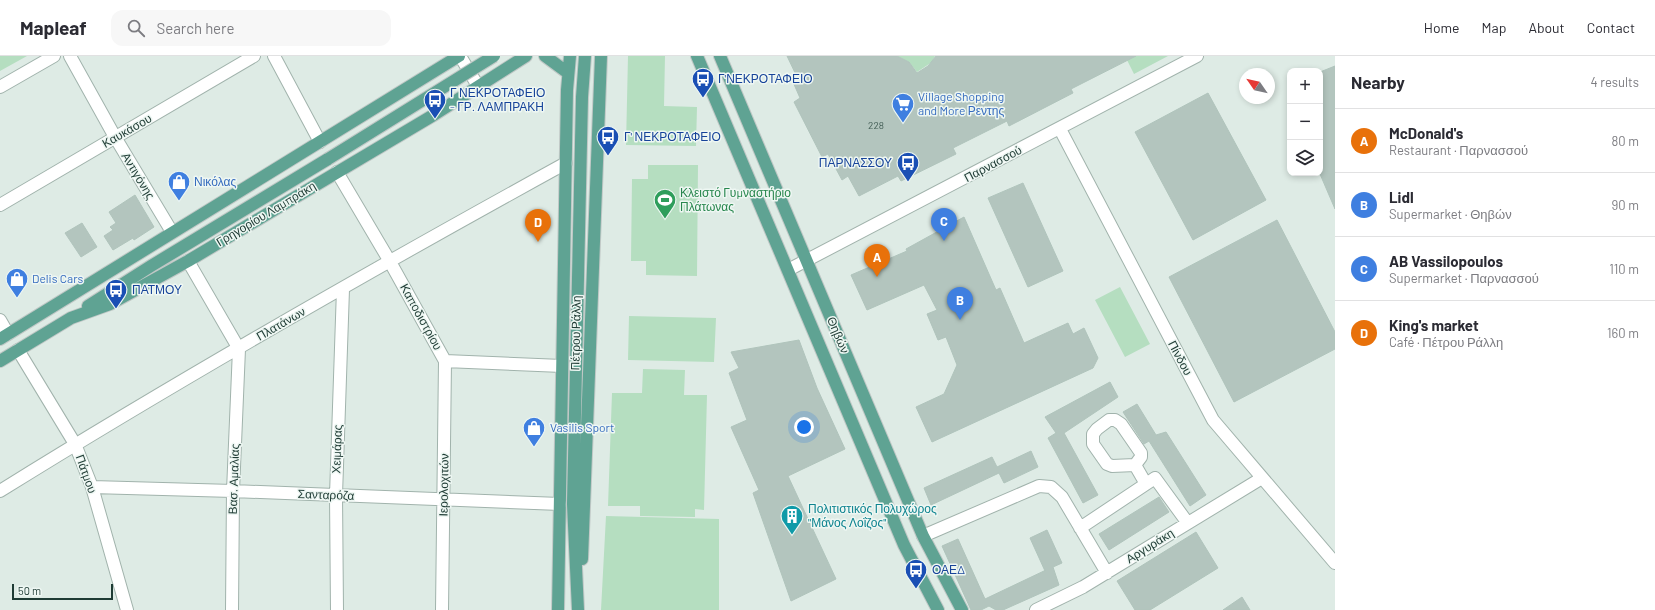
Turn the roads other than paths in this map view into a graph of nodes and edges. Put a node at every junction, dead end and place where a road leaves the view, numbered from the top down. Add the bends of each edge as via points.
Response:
1 (54, 56) edge
2 (70, 56) edge
3 (254, 56) edge
4 (274, 56) edge
5 (460, 56) edge
6 (494, 56) edge
7 (526, 56) edge
8 (545, 56) edge
9 (570, 56) edge
10 (585, 56) edge
11 (601, 56) edge
12 (698, 56) edge
13 (720, 56) edge
14 (1197, 56) edge
15 (568, 73) junction
16 (478, 86) junction
17 (0, 87) edge
18 (1060, 129) junction
19 (116, 137) junction
20 (320, 142) junction
21 (566, 163) junction
22 (337, 172) junction
23 (0, 205) edge
24 (172, 232) junction
25 (389, 260) junction
26 (806, 260) junction
27 (188, 261) junction
28 (788, 270) junction
29 (343, 289) junction
30 (71, 318) junction
31 (0, 320) edge
32 (4, 336) edge
33 (239, 349) junction
34 (18, 350) junction
35 (445, 360) junction
36 (0, 362) edge
37 (562, 366) junction
38 (75, 444) junction
39 (1135, 465) dead end
40 (1262, 478) junction
41 (1146, 484) junction
42 (92, 488) junction
43 (0, 491) edge
44 (233, 491) junction
45 (336, 495) junction
46 (443, 499) junction
47 (560, 504) junction
48 (1187, 522) junction
49 (1080, 528) junction
50 (923, 536) junction
51 (1335, 563) edge
52 (1108, 572) junction
53 (127, 610) edge
54 (232, 610) edge
55 (337, 610) edge
56 (442, 610) edge
57 (558, 610) edge
58 (579, 610) edge
59 (938, 610) edge
60 (962, 610) edge
61 (1036, 610) edge

1 - 17 street
2 - 19 street, Αντιγόνης
3 - 19 street, Καυκάσου
4 - 20 street
5 - 16 street
5 - 20 main road
6 - 30 main road, bridge via 151,266
7 - 16 main road, Γρηγορίου Λαμπράκη
8 - 15 main road
9 - 15 main road, Πέτρου Ράλλη
10 - 58 main road, Πέτρου Ράλλη via 573,504
11 - 58 main road, Πέτρου Ράλλη
12 - 28 main road, Θηβών
13 - 26 main road, Θηβών
14 - 18 street, Παρνασσού
15 - 21 main road, Πέτρου Ράλλη
16 - 22 main road, Γρηγορίου Λαμπράκη
18 - 26 street, Παρνασσού
18 - 40 street, Πίνδου via 1213,420
19 - 23 street, Καυκάσου
19 - 24 street, Αντιγόνης
20 - 24 main road
21 - 25 street, Πλατάνων
21 - 37 main road, Πέτρου Ράλλη
22 - 25 street, Καποδιστρίου
22 - 27 main road, Γρηγορίου Λαμπράκη
24 - 32 main road
25 - 29 street, Πλατάνων
25 - 35 street, Καποδιστρίου
26 - 28 street, Παρνασσού
26 - 50 main road, Θηβών
27 - 30 main road, Γρηγορίου Λαμπράκη via 110,304
27 - 33 street
28 - 59 main road, Θηβών via 904,545
29 - 33 street, Πλατάνων
29 - 45 street, Χειμάρας
30 - 34 main road, Γρηγορίου Λαμπράκη
31 - 32 street
33 - 38 street, Πλατάνων
33 - 44 street, Βασ. Αμαλίας
34 - 36 main road, Γρηγορίου Λαμπράκη
34 - 38 street, Πάτμου
35 - 37 street, Καποδιστρίου
35 - 46 street, Ιερολοχιτών
37 - 47 main road, Πέτρου Ράλλη
38 - 42 street, Πάτμου
38 - 43 street, Πλατάνων
39 - 41 street
40 - 48 street, Αργυράκη
40 - 51 street, Πίνδου
41 - 48 street via 1155,478
41 - 49 street
42 - 44 street, Σανταρόζα
42 - 53 street, Πάτμου
44 - 45 street, Σανταρόζα
44 - 54 street, Βασ. Αμαλίας
45 - 46 street, Σανταρόζα
45 - 55 street, Χειμάρας
46 - 47 street, Σανταρόζα
46 - 56 street, Ιερολοχιτών
47 - 57 main road, Πέτρου Ράλλη
48 - 52 street, Αργυράκη
49 - 50 street via 1062,498 1051,487 1039,486
49 - 52 street
50 - 60 main road, Θηβών
52 - 61 street, Αργυράκη

